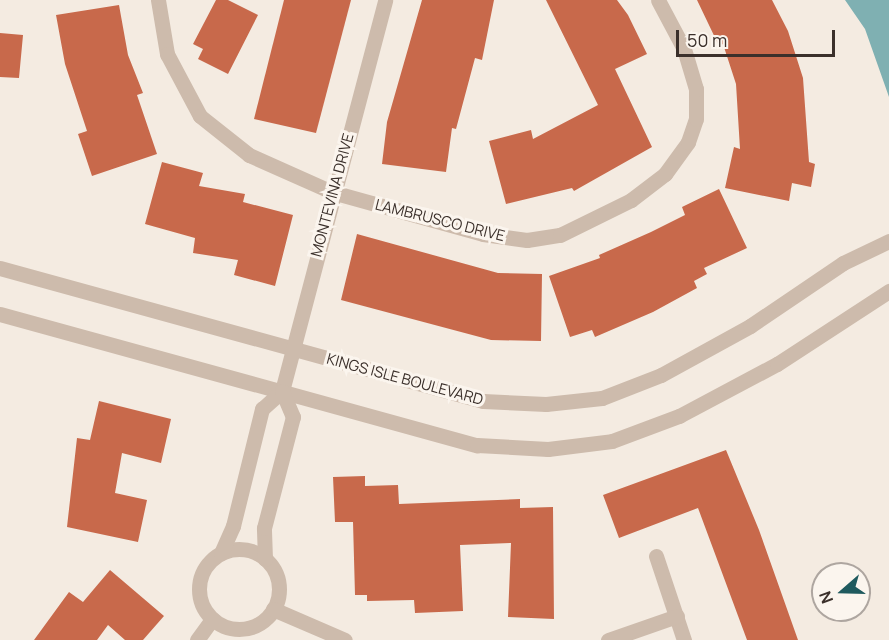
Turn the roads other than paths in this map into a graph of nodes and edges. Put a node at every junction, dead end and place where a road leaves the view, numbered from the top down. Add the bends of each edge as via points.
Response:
1 (158, 0) edge
2 (385, 0) edge
3 (658, 0) edge
4 (332, 192) junction
5 (889, 241) edge
6 (0, 268) edge
7 (889, 291) edge
8 (0, 314) edge
9 (293, 348) junction
10 (282, 391) junction
11 (221, 553) junction
12 (656, 555) dead end
13 (266, 559) junction
14 (273, 609) junction
15 (677, 616) junction
16 (212, 619) junction
17 (196, 640) edge
18 (345, 640) edge
19 (608, 640) edge
20 (684, 640) edge

1 - 4 street, LAMBRUSCO DRIVE via 167,54 200,116 249,155
2 - 4 street, MONTEVINA DRIVE
3 - 4 street, LAMBRUSCO DRIVE via 692,70 696,119 678,159 631,200 560,235 527,240 483,234
4 - 9 street, MONTEVINA DRIVE
5 - 9 street, KINGS ISLE BOULEVARD via 843,262 750,326 671,370 602,398 546,404 483,401
6 - 9 street, KINGS ISLE BOULEVARD
7 - 10 street via 777,364 679,416 612,441 548,448 477,445
8 - 10 street
9 - 10 street, MONTEVINA DRIVE
10 - 11 street via 262,409 233,526
10 - 13 street via 293,417 264,528
11 - 13 street via 236,549
11 - 16 street via 209,562 199,591
12 - 15 street
13 - 14 street via 279,587
14 - 16 street via 256,625 241,629
14 - 18 street
15 - 19 street
15 - 20 street
16 - 17 street

